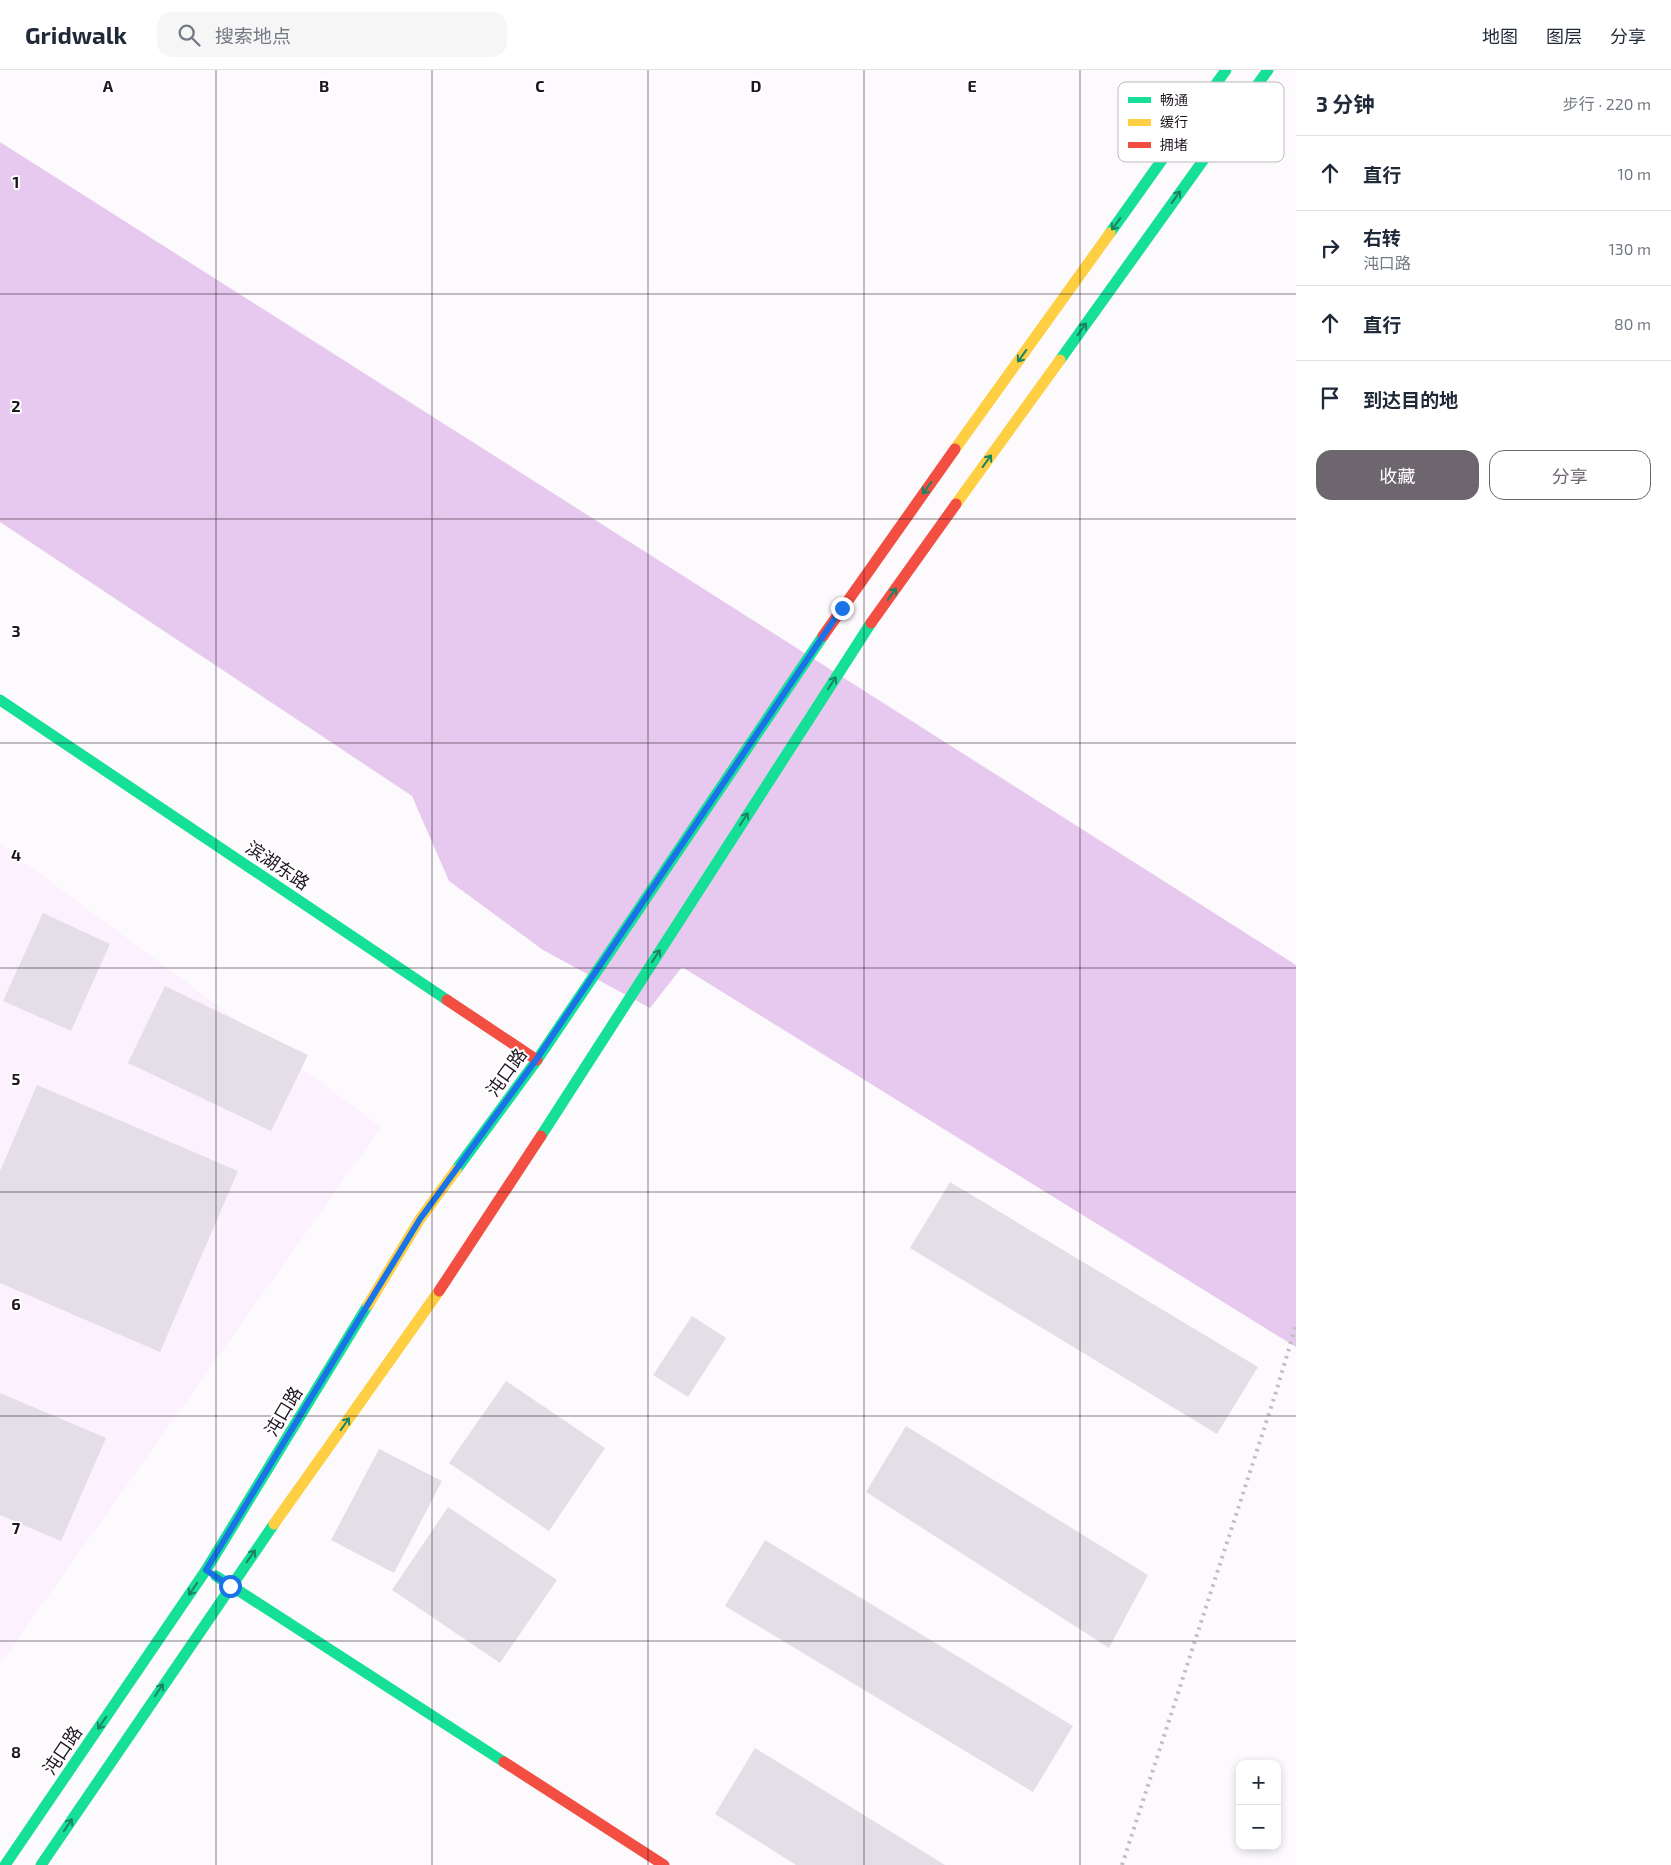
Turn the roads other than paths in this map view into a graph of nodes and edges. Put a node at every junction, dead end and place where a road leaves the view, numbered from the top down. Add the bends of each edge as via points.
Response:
1 (1226, 70) edge
2 (1268, 70) edge
3 (1217, 82) edge
4 (1259, 82) edge
5 (1160, 162) edge
6 (1202, 162) edge
7 (0, 700) edge
8 (536, 1060) junction
9 (206, 1570) junction
10 (230, 1586) junction
11 (5, 1865) edge
12 (40, 1865) edge
13 (664, 1865) edge

1 -> 3 main road, 沌口路
4 -> 2 main road
5 -> 8 main road, 沌口路 via 842,608
10 -> 6 main road via 460,1261 864,633
7 - 8 main road, 滨湖东路
8 - 9 main road, 沌口路 via 420,1219
9 - 10 main road
9 -> 11 main road, 沌口路
12 -> 10 main road
10 - 13 main road

